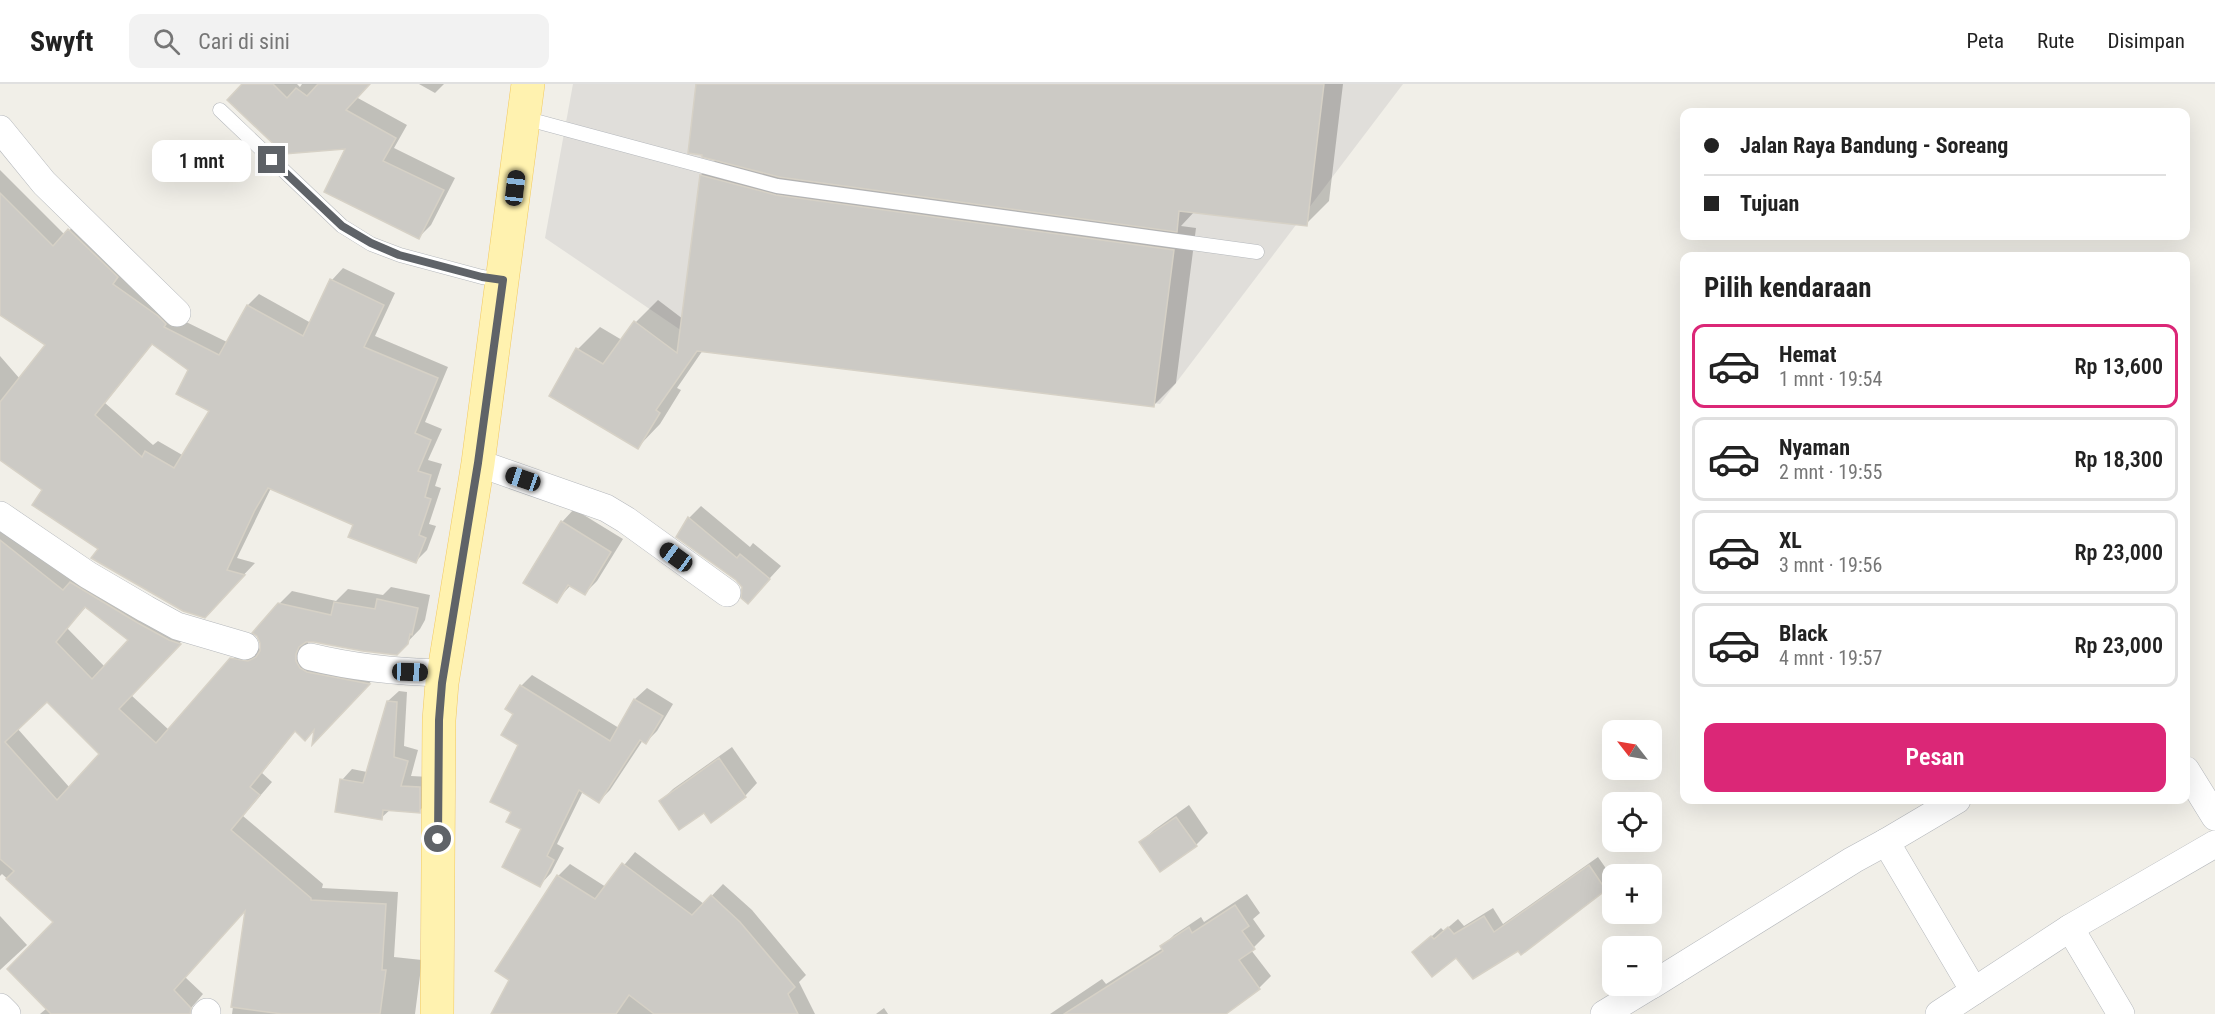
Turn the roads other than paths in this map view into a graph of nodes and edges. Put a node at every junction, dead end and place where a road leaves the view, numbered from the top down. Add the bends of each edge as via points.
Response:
1 (528, 84) edge
2 (220, 110) dead end
3 (524, 118) junction
4 (0, 129) edge
5 (1257, 252) dead end
6 (503, 280) junction
7 (177, 314) dead end
8 (478, 463) junction
9 (0, 514) edge
10 (727, 593) dead end
11 (245, 646) dead end
12 (311, 657) dead end
13 (443, 674) junction
14 (2190, 776) edge
15 (1945, 804) edge
16 (2215, 817) edge
17 (1886, 842) junction
18 (2215, 844) edge
19 (2070, 928) junction
20 (1662, 978) edge
21 (1974, 991) junction
22 (1633, 996) edge
23 (0, 1007) edge
24 (7, 1014) edge
25 (437, 1014) edge
26 (1604, 1014) edge
27 (1939, 1014) edge
28 (2121, 1014) edge

1 - 3 main road
2 - 6 lane via 342,226 399,255
3 - 5 lane via 777,186
3 - 6 main road
4 - 7 street via 44,183
6 - 8 main road
8 - 10 street via 606,508
8 - 13 main road
9 - 11 street via 88,575 177,626
12 - 13 street via 364,669
13 - 25 main road via 439,720
14 - 16 street
15 - 17 street
17 - 20 street
17 - 21 street
18 - 19 street
19 - 21 street
19 - 28 street
21 - 27 street
22 - 26 street
23 - 24 street

